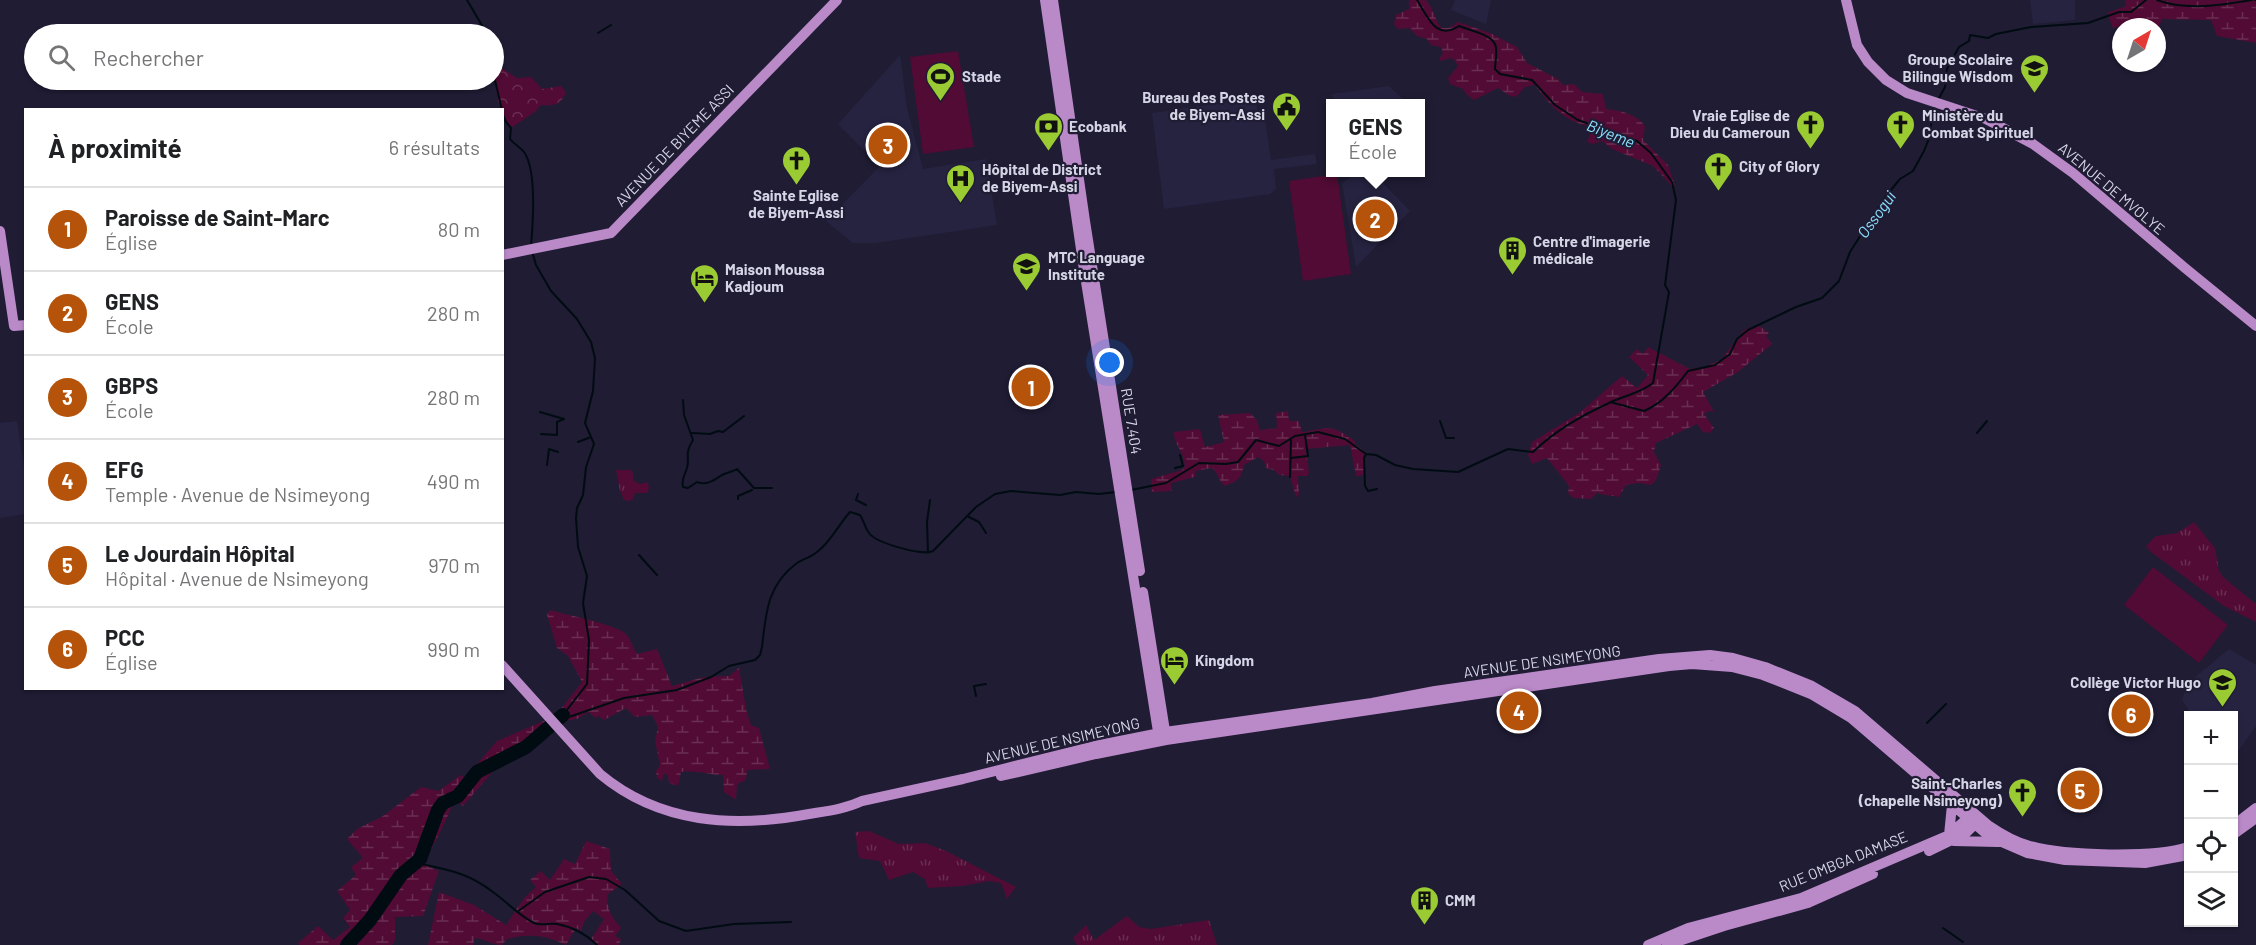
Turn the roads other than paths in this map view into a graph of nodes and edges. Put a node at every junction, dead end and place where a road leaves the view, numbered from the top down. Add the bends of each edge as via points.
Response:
1 (837, 0) edge
2 (1045, 0) edge
3 (1053, 0) edge
4 (1846, 0) edge
5 (0, 231) edge
6 (504, 255) edge
7 (24, 325) edge
8 (2256, 326) edge
9 (504, 667) edge
10 (1162, 737) junction
11 (1952, 805) junction
12 (2256, 808) edge
13 (2256, 818) edge
14 (1974, 819) junction
15 (2238, 822) edge
16 (2238, 831) edge
17 (1951, 838) junction
18 (1998, 842) junction
19 (2184, 848) edge
20 (2184, 856) edge
21 (1648, 945) edge
22 (1667, 945) edge

1 - 6 main road, AVENUE DE BIYEME ASSI via 611,233
2 - 10 main road, RUE 7.404 via 1106,406
3 - 10 main road, RUE 7.404
4 - 8 main road, AVENUE DE MVOLYE via 1857,45 1886,80 1907,93 1986,119 2044,152
5 - 7 main road via 14,327
9 - 10 main road, AVENUE DE NSIMEYONG via 600,774 618,788 640,801 689,817 741,823 871,806
10 - 11 main road, AVENUE DE NSIMEYONG via 1669,666 1720,665 1781,682 1840,711
10 - 14 main road, AVENUE DE NSIMEYONG via 1659,659 1721,656 1783,674 1843,703
11 - 14 main road, AVENUE DE NSIMEYONG
11 - 17 main road
12 - 15 main road
13 - 16 main road
14 - 17 main road, RUE OMBGA DAMASE
14 - 18 main road, AVENUE DE NSIMEYONG
14 - 19 main road, AVENUE DE NSIMEYONG via 2013,840 2052,850 2142,854
17 - 18 main road
17 - 21 main road, RUE OMBGA DAMASE via 1801,898 1688,928
17 - 22 main road, RUE OMBGA DAMASE via 1808,903
18 - 20 main road, AVENUE DE NSIMEYONG via 2065,860 2145,863

